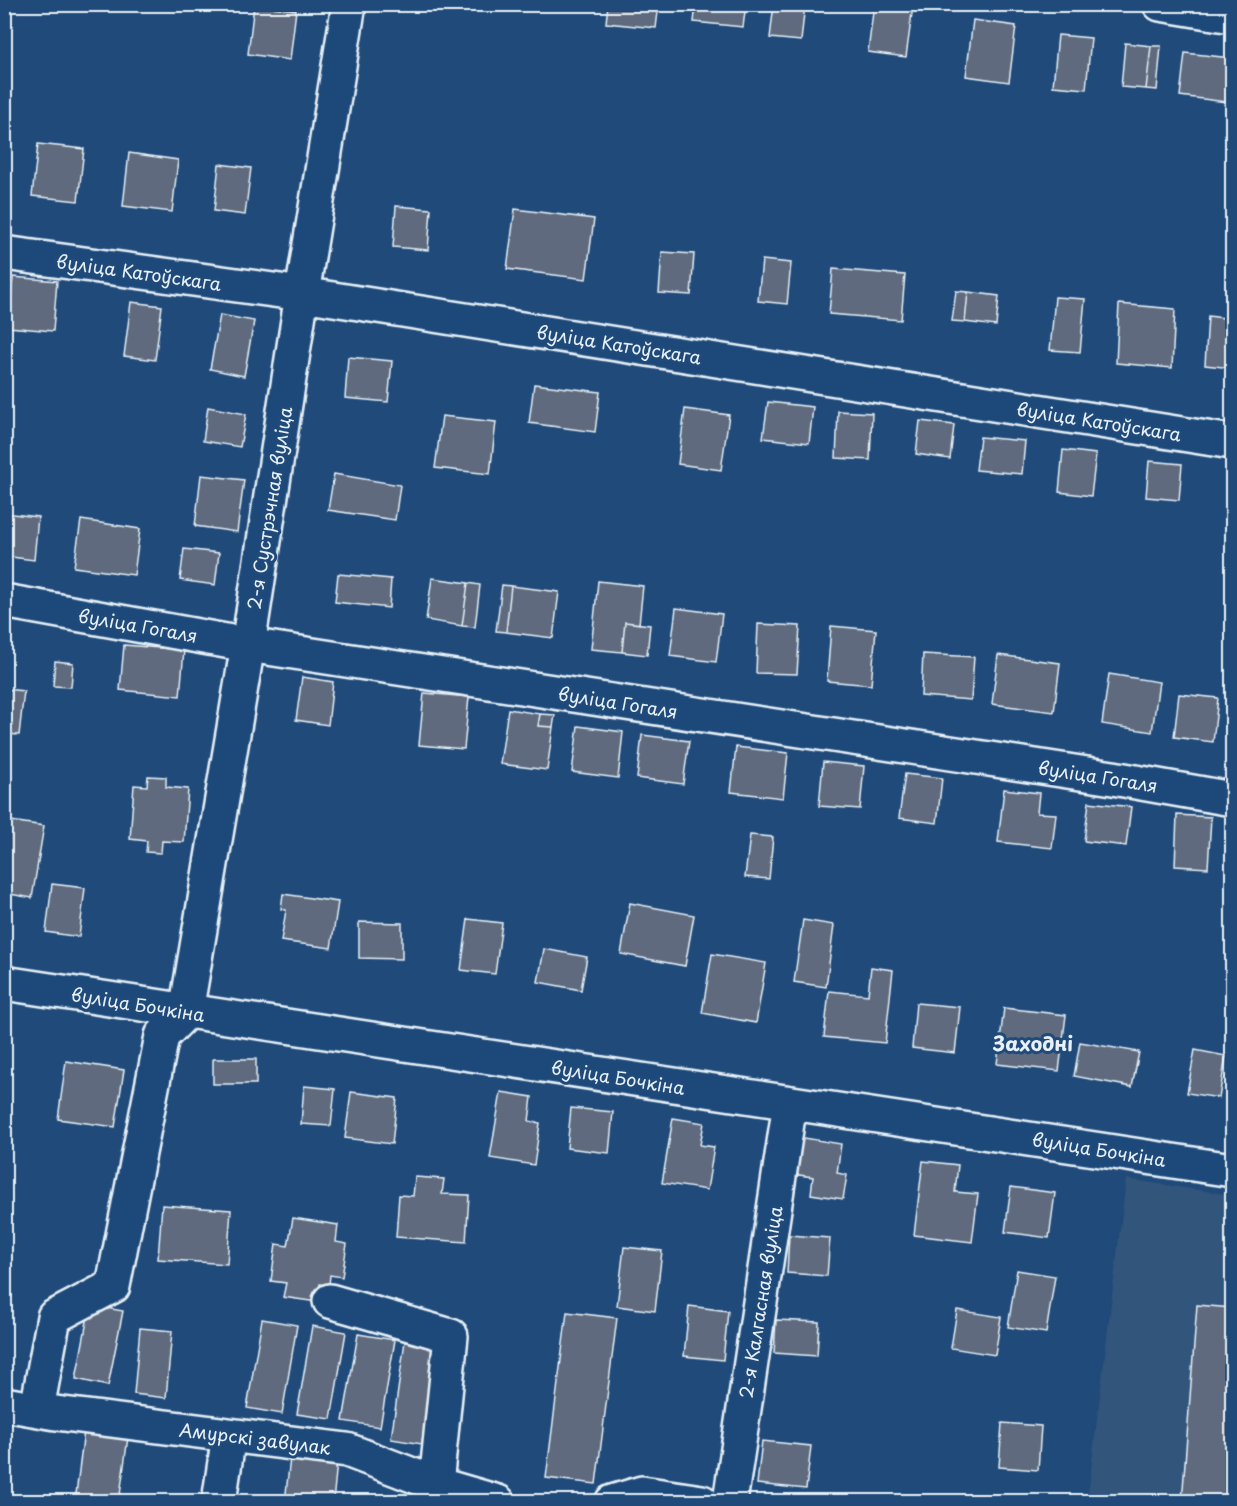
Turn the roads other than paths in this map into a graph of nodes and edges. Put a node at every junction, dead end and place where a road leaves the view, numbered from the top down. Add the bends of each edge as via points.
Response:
1 (349, 4) edge
2 (1160, 4) edge
3 (1233, 16) edge
4 (4, 254) edge
5 (302, 294) junction
6 (1233, 442) edge
7 (4, 601) edge
8 (248, 645) junction
9 (1233, 799) edge
10 (4, 983) edge
11 (186, 1012) junction
12 (790, 1103) junction
13 (1233, 1170) edge
14 (330, 1301) dead end
15 (4, 1404) edge
16 (37, 1409) junction
17 (229, 1434) junction
18 (436, 1484) junction
19 (219, 1502) edge
20 (498, 1502) edge
21 (612, 1502) edge
22 (702, 1502) edge
23 (730, 1502) edge

1 - 5 street, 2-я Сустрэчная вуліца
2 - 3 street
4 - 5 street, вуліца Катоўскага
5 - 6 street, вуліца Катоўскага
5 - 8 street, 2-я Сустрэчная вуліца
7 - 8 street, вуліца Гогаля
8 - 9 street, вуліца Гогаля
8 - 11 street, 2-я Сустрэчная вуліца
10 - 11 street, вуліца Бочкіна
11 - 12 street, вуліца Бочкіна
11 - 16 street via 162,1036 113,1286 54,1317
12 - 13 street, вуліца Бочкіна
12 - 23 street, 2-я Калгасная вуліца
14 - 18 street via 452,1336
15 - 16 street, Амурскі завулак
16 - 17 street, Амурскі завулак
17 - 18 street, Амурскі завулак via 347,1450
17 - 19 street
18 - 20 street, Амурскі завулак
21 - 22 street via 642,1492

